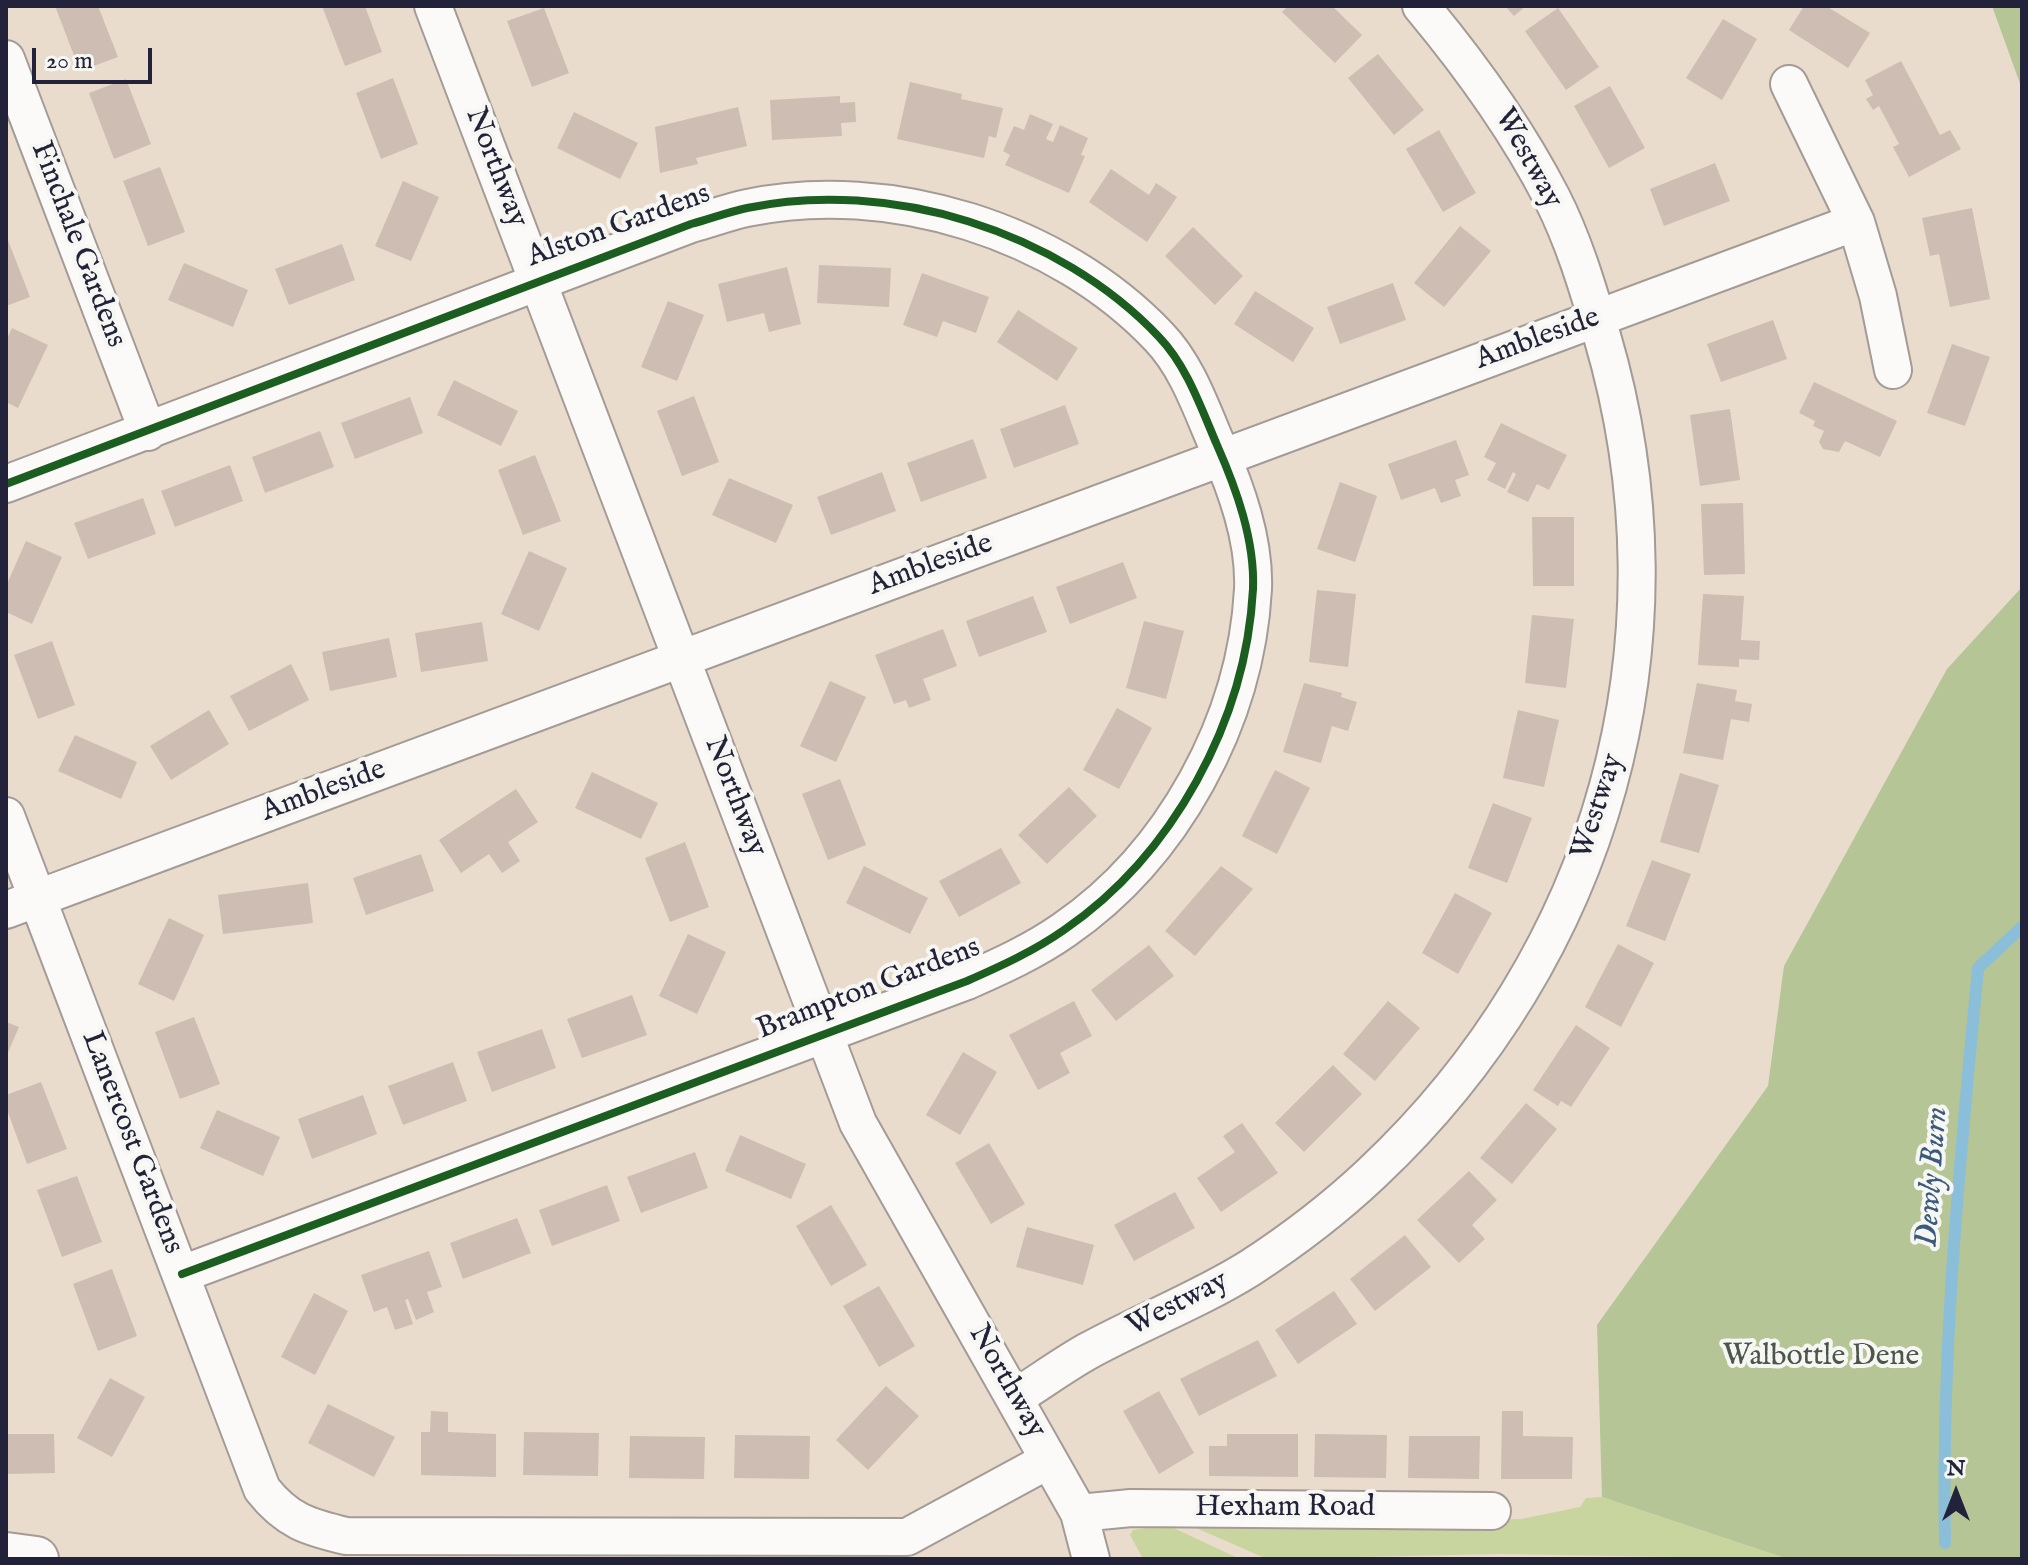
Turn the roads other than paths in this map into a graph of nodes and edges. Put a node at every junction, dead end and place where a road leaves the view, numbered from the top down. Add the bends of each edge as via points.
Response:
1 (433, 6) edge
2 (1421, 6) edge
3 (6, 59) edge
4 (1789, 84) dead end
5 (1856, 222) junction
6 (538, 281) junction
7 (1597, 318) junction
8 (1893, 370) dead end
9 (148, 432) junction
10 (1222, 457) junction
11 (6, 484) edge
12 (681, 659) junction
13 (6, 816) edge
14 (22, 904) edge
15 (824, 1034) junction
16 (182, 1274) junction
17 (1016, 1397) junction
18 (1049, 1460) junction
19 (1492, 1511) dead end
20 (1079, 1513) junction
21 (6, 1555) edge
22 (36, 1559) edge
23 (1091, 1559) edge

1 - 6 street, Northway
2 - 7 street, Westway via 1470,64 1516,134 1553,200
3 - 9 street, Finchale Gardens
4 - 5 street
5 - 7 street, Ambleside
5 - 8 street
6 - 9 street, Alston Gardens
6 - 10 street, Alston Gardens via 748,208 802,201 911,208 1024,242 1119,299 1160,338 1188,378
6 - 12 street, Northway
7 - 10 street, Ambleside
7 - 17 street, Westway via 1629,450 1637,519 1634,656 1603,804 1537,960 1490,1039 1437,1105 1373,1173 1303,1232 1246,1270 1085,1353
9 - 11 street, Alston Gardens
10 - 12 street, Ambleside
10 - 15 street, Brampton Gardens via 1247,530 1253,587 1230,701 1208,759 1175,819 1105,897 1021,957
12 - 14 street, Ambleside
12 - 15 street, Northway
13 - 14 street, Lanercost Gardens
14 - 16 street, Lanercost Gardens
15 - 16 street, Brampton Gardens
15 - 17 street, Northway via 870,1151
16 - 18 street, Lanercost Gardens via 262,1489 280,1511 310,1527 346,1536 907,1537
17 - 18 street, Northway
18 - 20 street, Northway
19 - 20 street, Hexham Road via 1131,1508
20 - 23 street, Northway
21 - 22 main road

